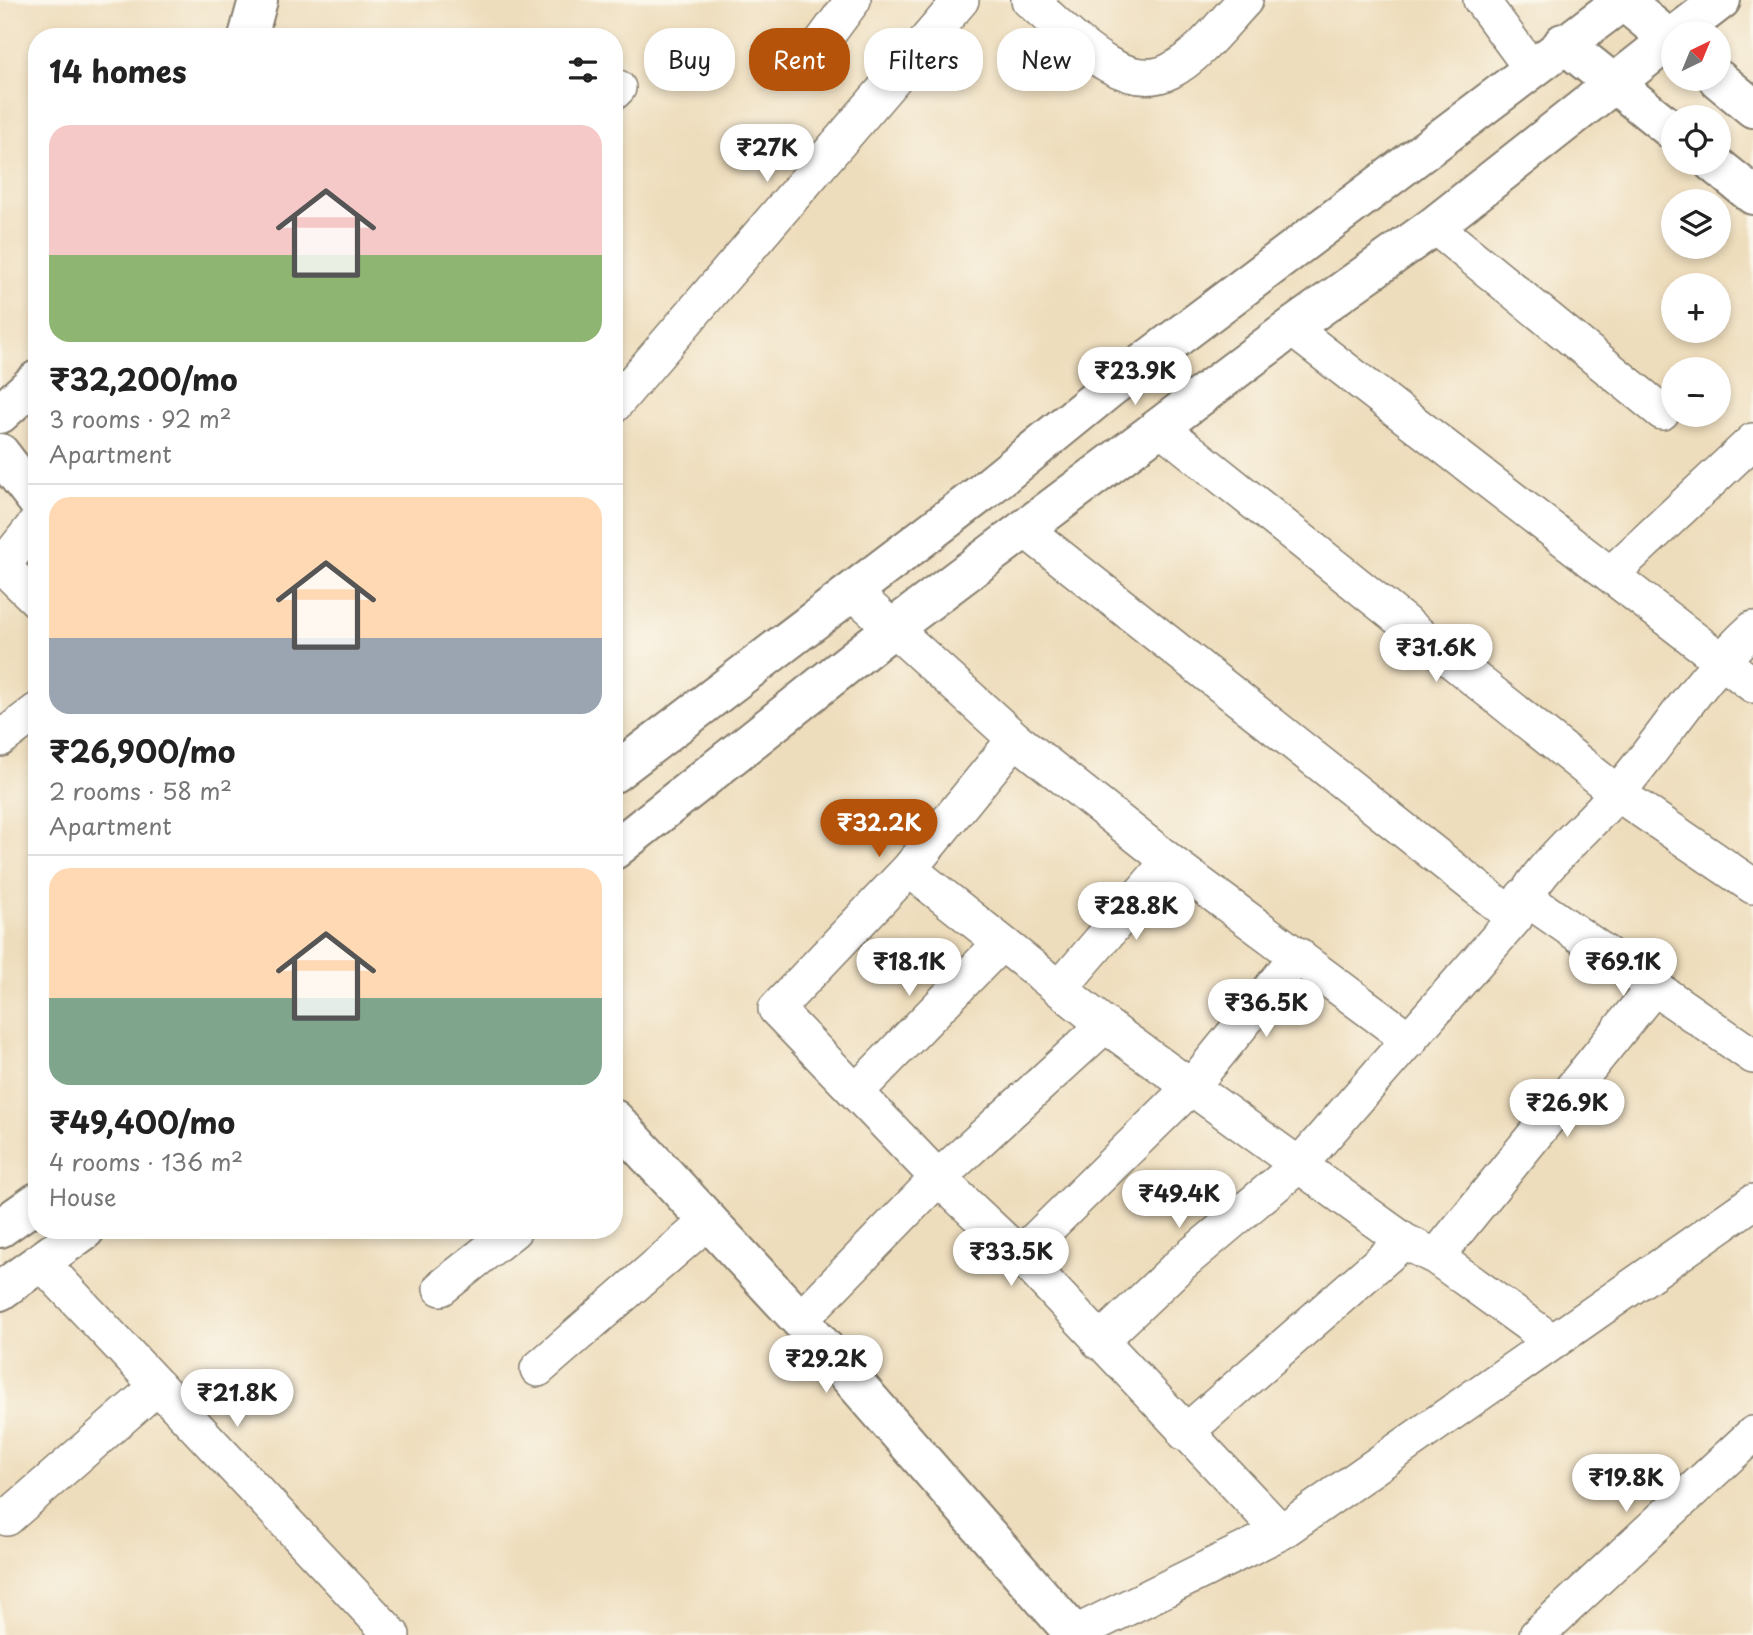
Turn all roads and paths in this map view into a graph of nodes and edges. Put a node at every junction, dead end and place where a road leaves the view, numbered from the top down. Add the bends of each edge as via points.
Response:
1 (258, 0) edge
2 (853, 0) edge
3 (961, 0) edge
4 (1029, 0) edge
5 (1245, 0) edge
6 (1481, 0) edge
7 (1721, 0) edge
8 (1624, 1) edge
9 (1695, 21) edge
10 (250, 28) edge
11 (832, 28) edge
12 (1661, 28) edge
13 (1563, 43) junction
14 (1661, 48) edge
15 (1531, 68) junction
16 (1614, 83) junction
17 (1731, 90) edge
18 (1753, 108) edge
19 (1661, 121) edge
20 (1728, 175) edge
21 (1753, 195) edge
22 (1434, 226) junction
23 (1291, 328) junction
24 (28, 388) edge
25 (623, 394) edge
26 (1661, 411) edge
27 (0, 414) edge
28 (1160, 427) junction
29 (1753, 441) edge
30 (0, 453) edge
31 (28, 489) edge
32 (1023, 528) junction
33 (28, 533) edge
34 (1, 567) edge
35 (1611, 574) junction
36 (28, 592) edge
37 (853, 592) junction
38 (893, 628) junction
39 (1753, 629) edge
40 (1719, 660) junction
41 (1753, 685) edge
42 (28, 718) edge
43 (1015, 738) junction
44 (0, 739) edge
45 (623, 766) edge
46 (1617, 793) junction
47 (623, 843) edge
48 (1169, 861) junction
49 (909, 869) junction
50 (1753, 886) edge
51 (1519, 907) junction
52 (1000, 944) junction
53 (1298, 955) junction
54 (1655, 986) junction
55 (1061, 987) junction
56 (1105, 1025) junction
57 (1410, 1040) junction
58 (1753, 1056) edge
59 (1191, 1087) junction
60 (857, 1091) junction
61 (623, 1139) edge
62 (1300, 1164) junction
63 (938, 1178) junction
64 (1753, 1202) edge
65 (708, 1221) junction
66 (73, 1239) edge
67 (503, 1239) edge
68 (1404, 1241) junction
69 (1020, 1255) junction
70 (1436, 1257) junction
71 (41, 1262) junction
72 (441, 1288) dead end
73 (0, 1291) edge
74 (800, 1320) junction
75 (1099, 1342) junction
76 (1553, 1342) junction
77 (538, 1369) dead end
78 (158, 1386) junction
79 (1185, 1433) junction
80 (1753, 1434) edge
81 (7, 1518) dead end
82 (1281, 1532) junction
83 (391, 1635) edge
84 (1075, 1635) edge
85 (1537, 1635) edge

1 - 10 main road
2 - 11 street
3 - 25 street
4 - 5 street via 1110,67 1152,78 1172,70 1195,51
6 - 15 street
7 - 9 main road
8 - 12 main road
8 - 13 main road
13 - 15 main road
13 - 16 main road
14 - 16 main road
15 - 37 main road via 1110,388
16 - 19 main road
16 - 22 main road
17 - 18 main road
20 - 21 main road
22 - 23 main road
22 - 26 street
23 - 28 main road
23 - 35 street
24 - 27 main road
28 - 32 main road
28 - 46 street
29 - 35 street
30 - 31 main road
32 - 38 main road
32 - 51 street
33 - 34 street
34 - 36 street
35 - 40 street
37 - 38 street
37 - 45 main road
38 - 43 street
38 - 47 main road
39 - 40 street
40 - 41 street
40 - 46 street
42 - 44 street
43 - 48 street
43 - 49 street
46 - 50 street
46 - 51 street
48 - 53 street
48 - 55 street
49 - 52 street
49 - 60 street via 776,1010
51 - 54 street
51 - 57 street
52 - 55 street
52 - 60 street
53 - 57 street
53 - 59 street
54 - 58 street
54 - 70 street
55 - 56 street
56 - 59 street
56 - 63 street
57 - 62 street
59 - 62 street
59 - 69 street
60 - 63 street
61 - 65 main road
62 - 68 street
62 - 75 street via 1181,1264
63 - 69 street
63 - 74 street
64 - 76 street
65 - 74 main road
65 - 77 street
66 - 71 main road
67 - 72 street
68 - 70 street
68 - 79 street
69 - 75 street
70 - 76 street
71 - 73 main road
71 - 78 street
74 - 84 main road
75 - 79 street
76 - 82 street
78 - 81 street
78 - 83 street
79 - 82 street
80 - 85 street
82 - 84 street

